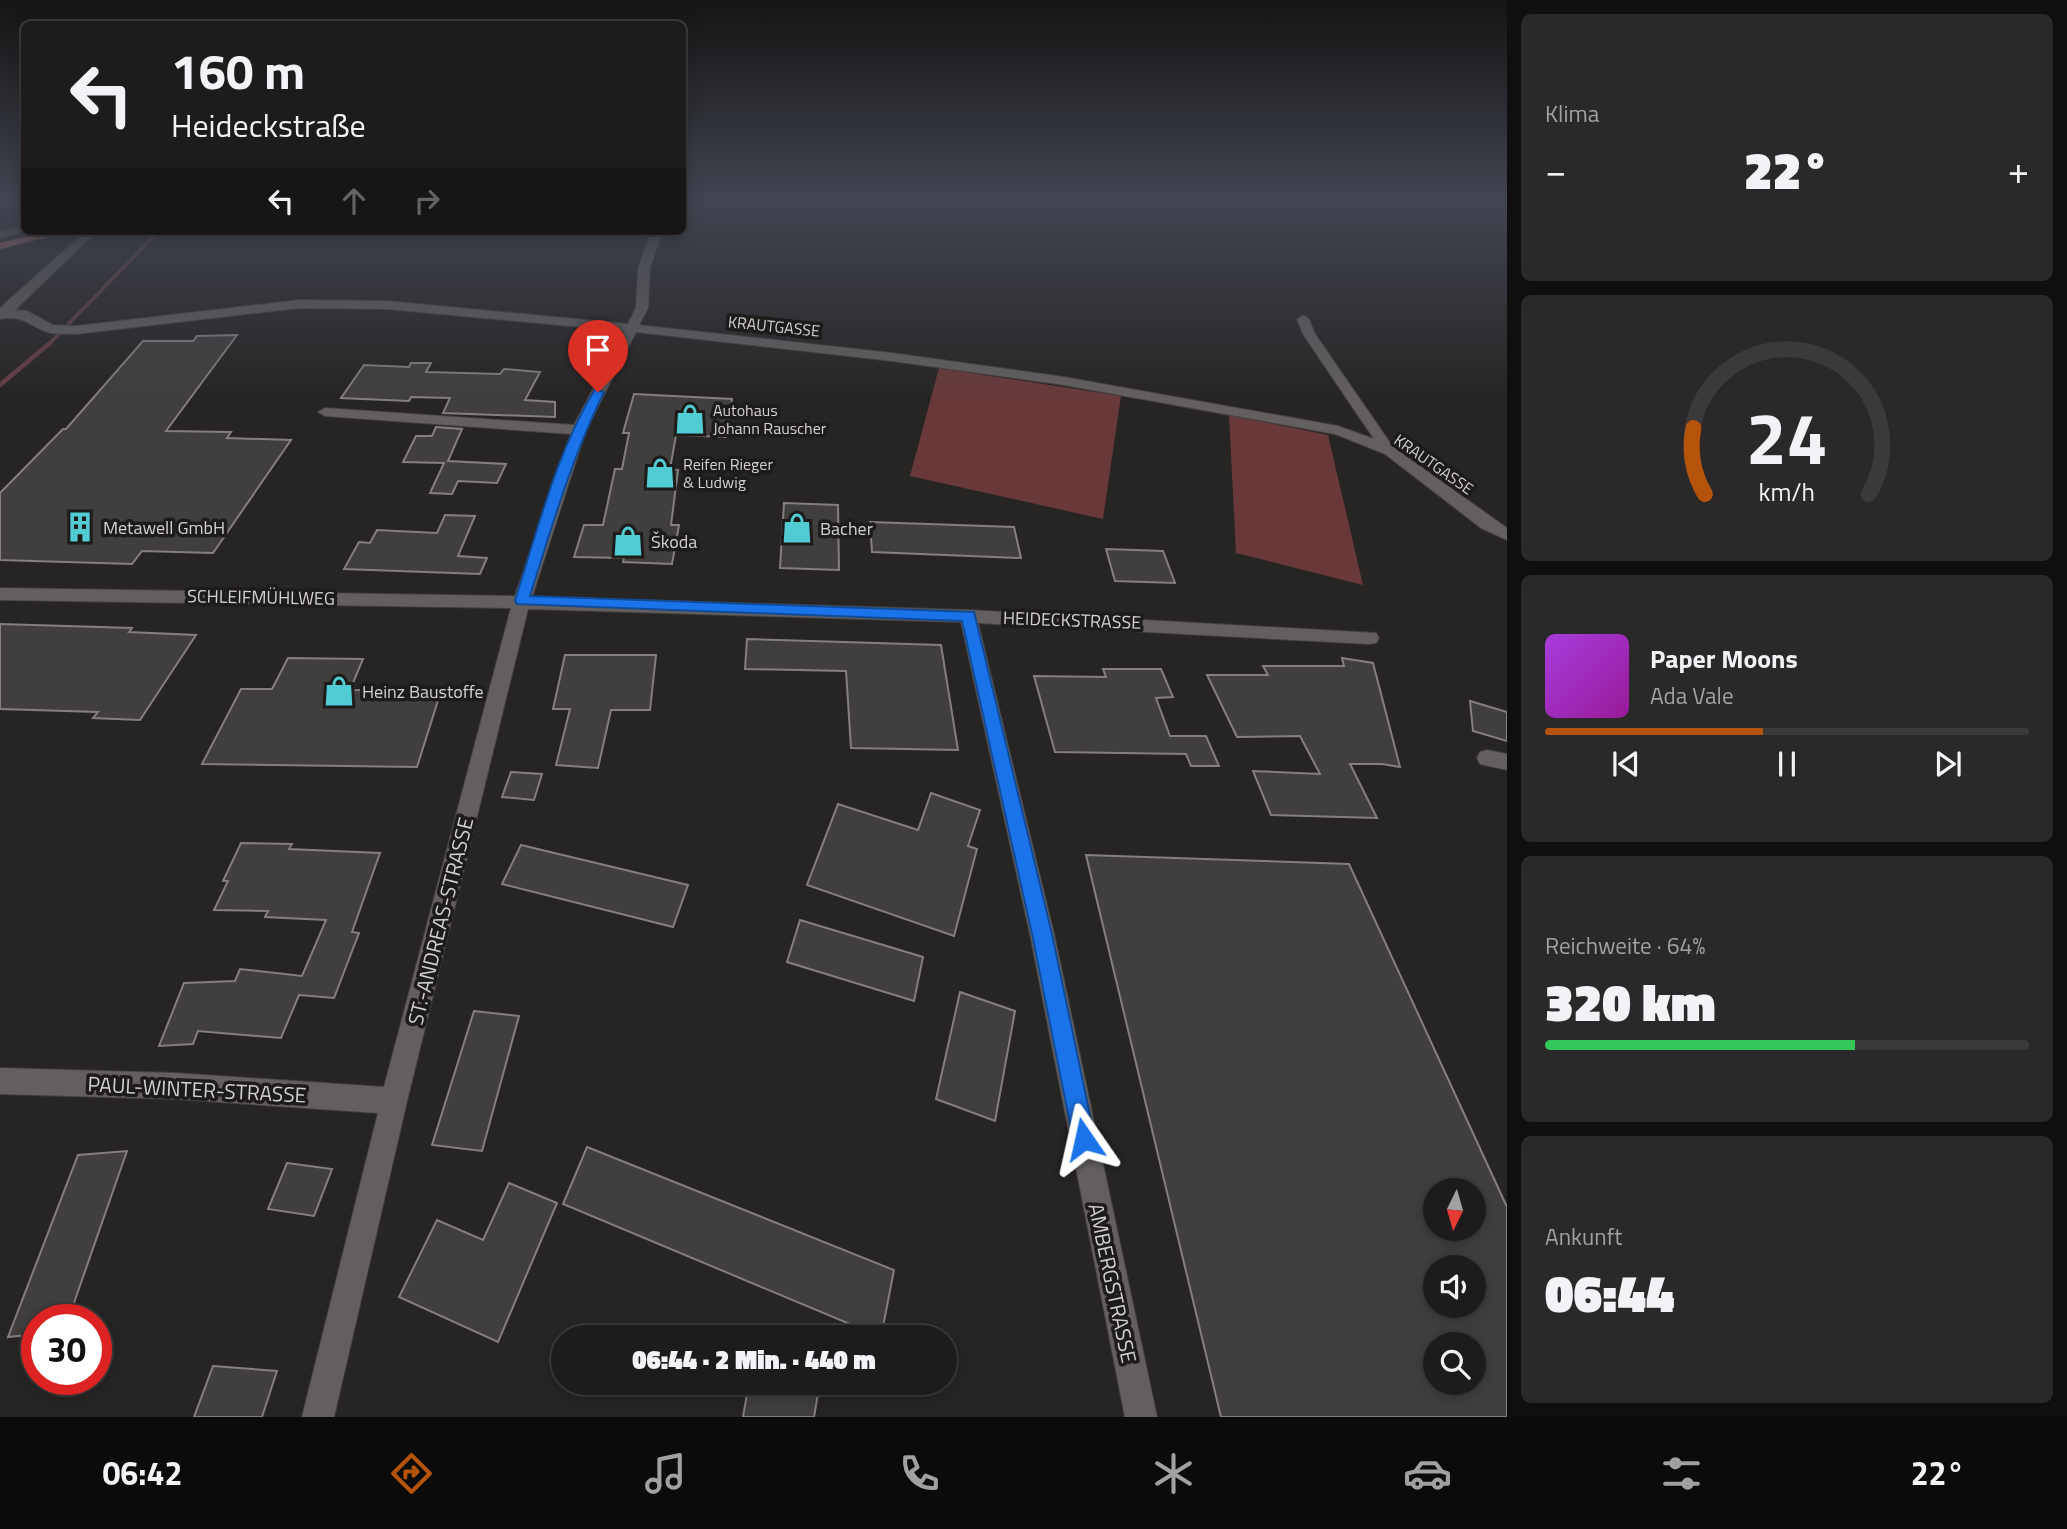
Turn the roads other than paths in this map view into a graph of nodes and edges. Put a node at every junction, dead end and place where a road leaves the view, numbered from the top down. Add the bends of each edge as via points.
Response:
1 (52, 267) edge
2 (644, 267) edge
3 (2, 313) edge
4 (1303, 319) dead end
5 (633, 328) junction
6 (1356, 404) junction
7 (325, 412) dead end
8 (1313, 424) junction
9 (579, 430) junction
10 (1390, 451) junction
11 (1507, 535) edge
12 (0, 594) edge
13 (522, 600) junction
14 (968, 616) junction
15 (1370, 638) dead end
16 (0, 1081) edge
17 (394, 1101) junction
18 (318, 1417) edge
19 (1141, 1417) edge

1 - 3 street
2 - 5 street, ST.-ANDREAS-STRASSE via 642,308
3 - 5 street, KRAUTGASSE via 23,314 51,329 76,330 257,308 345,303
4 - 6 street
5 - 8 street, KRAUTGASSE via 1051,379
5 - 9 street, ST.-ANDREAS-STRASSE
6 - 8 street via 1333,421
6 - 10 street
7 - 9 street
8 - 10 street, KRAUTGASSE
9 - 13 street, ST.-ANDREAS-STRASSE
10 - 11 street, KRAUTGASSE
12 - 13 street, SCHLEIFMÜHLWEG
13 - 14 street, HEIDECKSTRASSE
13 - 17 street, ST.-ANDREAS-STRASSE
14 - 15 street, HEIDECKSTRASSE
14 - 19 street, AMBERGSTRASSE via 1042,934
16 - 17 street, PAUL-WINTER-STRASSE via 175,1086
17 - 18 street, ST.-ANDREAS-STRASSE

